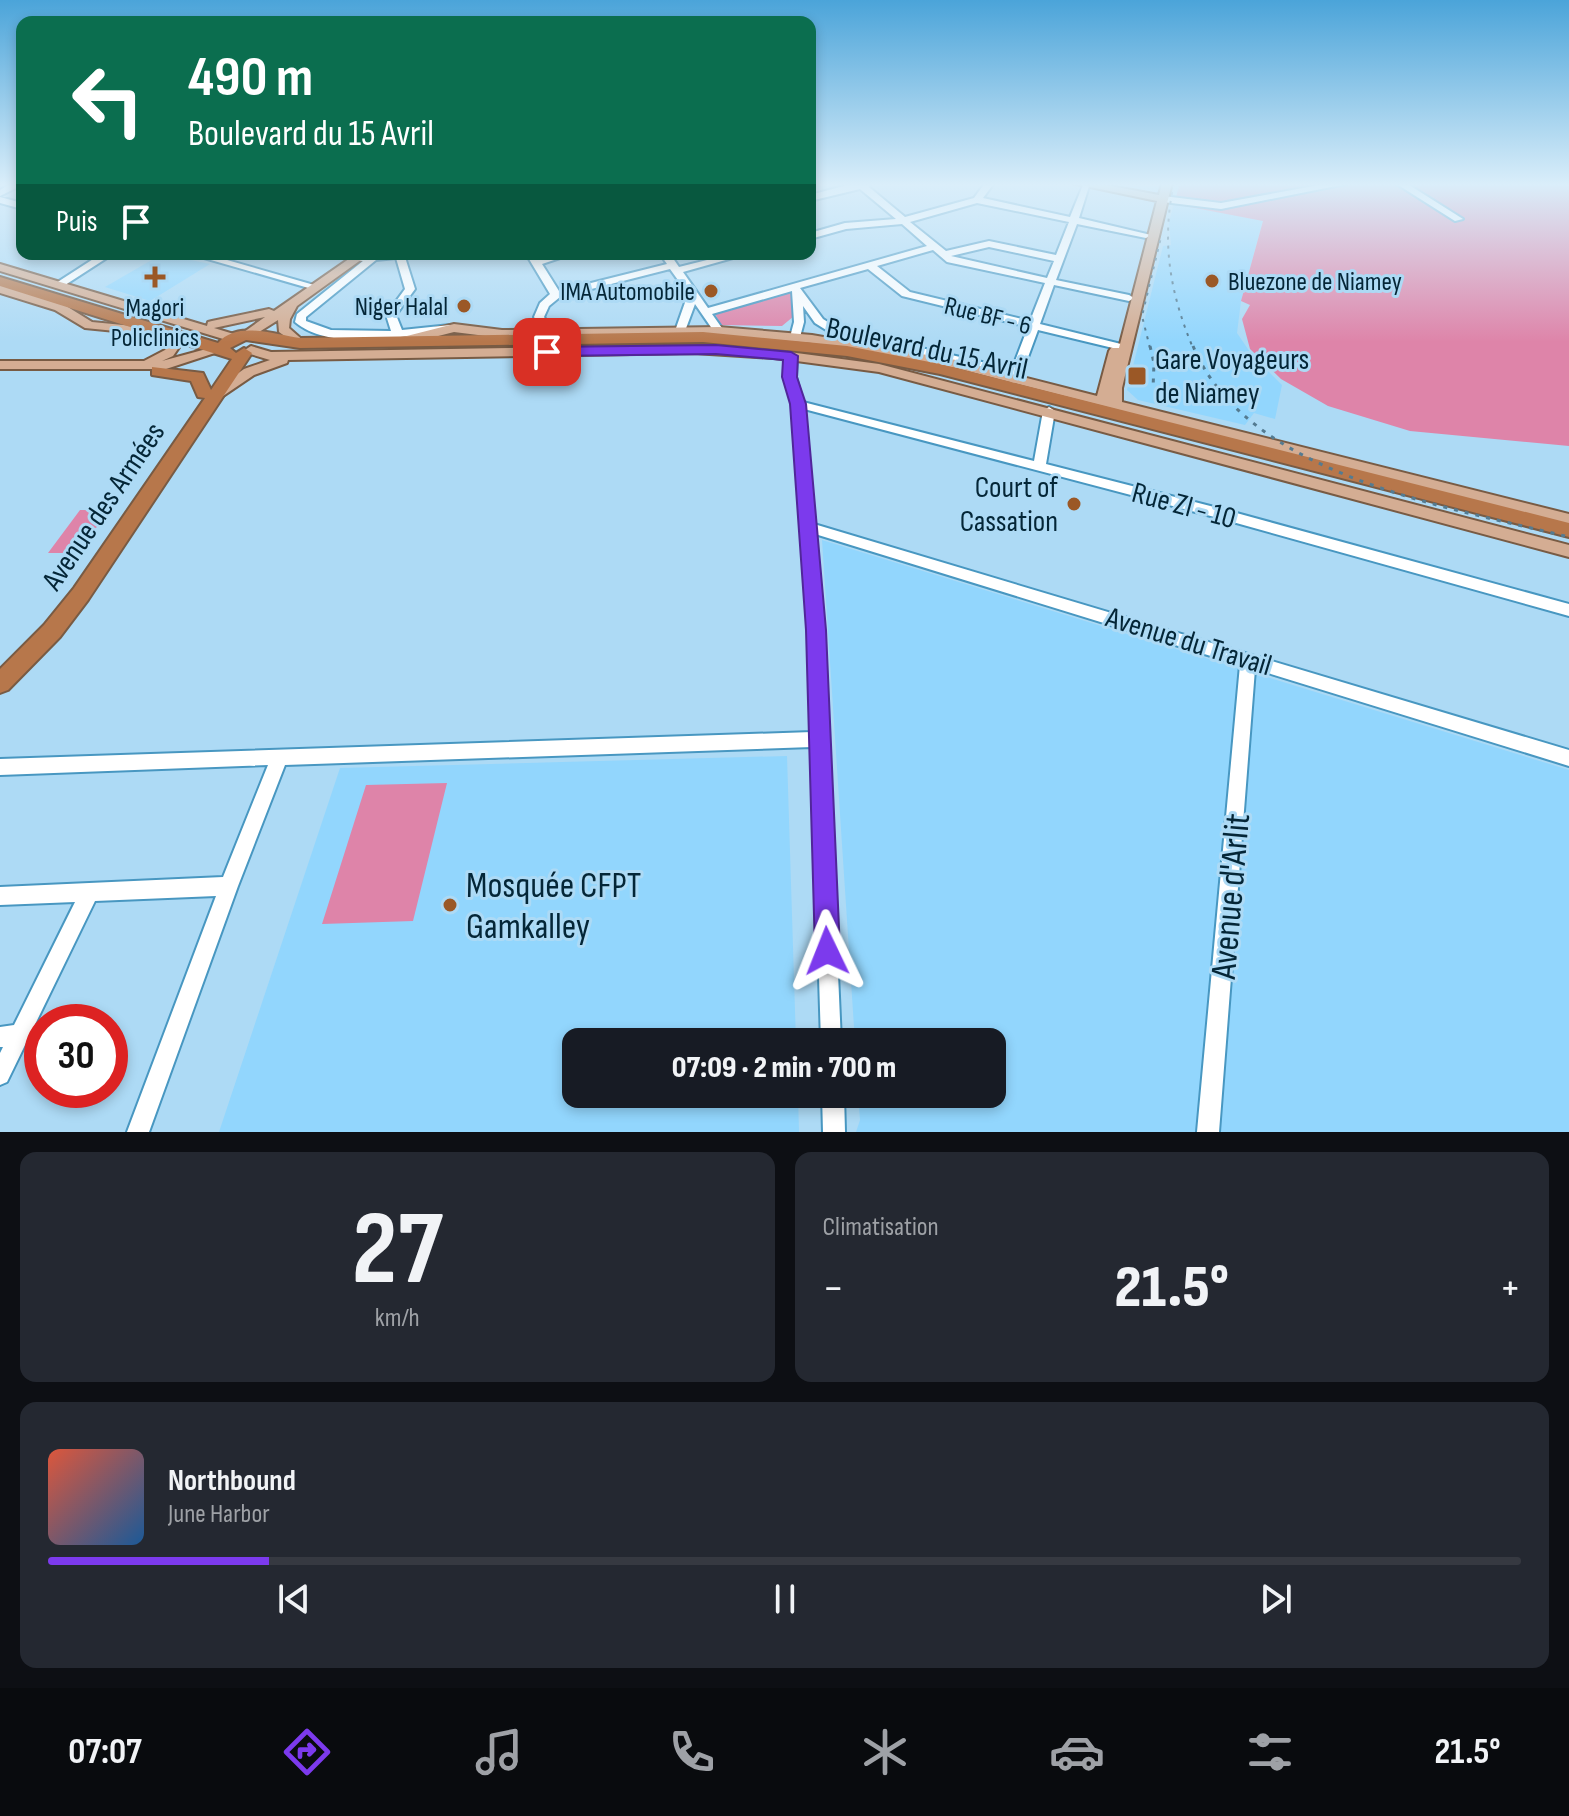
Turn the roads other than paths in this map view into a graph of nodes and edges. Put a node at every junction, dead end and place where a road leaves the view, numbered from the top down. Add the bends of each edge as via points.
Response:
1 (1146, 235) edge
2 (920, 236) edge
3 (1068, 236) edge
4 (1150, 236) edge
5 (933, 247) junction
6 (942, 255) junction
7 (1059, 259) junction
8 (98, 260) edge
9 (215, 260) edge
10 (356, 260) edge
11 (358, 260) edge
12 (400, 260) edge
13 (534, 260) edge
14 (669, 260) edge
15 (713, 260) edge
16 (870, 265) junction
17 (0, 267) edge
18 (675, 268) junction
19 (0, 278) edge
20 (1050, 282) junction
21 (58, 285) junction
22 (795, 288) junction
23 (0, 289) edge
24 (314, 289) junction
25 (693, 293) junction
26 (556, 295) junction
27 (1129, 298) junction
28 (292, 306) junction
29 (707, 312) junction
30 (1032, 326) junction
31 (174, 327) junction
32 (547, 329) dead end
33 (209, 331) junction
34 (680, 331) junction
35 (719, 331) junction
36 (795, 337) junction
37 (395, 338) junction
38 (241, 344) junction
39 (1117, 346) junction
40 (309, 350) junction
41 (791, 356) junction
42 (287, 359) junction
43 (0, 365) edge
44 (133, 366) junction
45 (158, 371) junction
46 (1015, 377) junction
47 (1111, 382) junction
48 (209, 395) junction
49 (1075, 395) junction
50 (798, 404) junction
51 (1108, 404) junction
52 (1049, 411) junction
53 (1141, 413) junction
54 (1039, 467) junction
55 (1569, 520) edge
56 (807, 527) junction
57 (1569, 530) edge
58 (1569, 542) edge
59 (1569, 551) edge
60 (1569, 610) edge
61 (1248, 660) junction
62 (0, 668) edge
63 (0, 683) edge
64 (820, 739) junction
65 (280, 757) junction
66 (1569, 758) edge
67 (0, 767) edge
68 (229, 886) junction
69 (90, 892) junction
70 (0, 896) edge
71 (830, 1028) edge
72 (10, 1036) edge
73 (0, 1075) edge
74 (833, 1108) edge
75 (138, 1132) edge
76 (834, 1132) edge
77 (1208, 1132) edge

1 - 27 main road
2 - 5 street
3 - 7 street
4 - 47 main road
5 - 6 street
5 - 16 street
6 - 7 street via 989,244
6 - 20 street
7 - 20 street
8 - 21 street
9 - 24 street
10 - 24 main road
11 - 37 street via 311,304 300,322 319,332
12 - 37 street via 410,289 391,315
13 - 26 street
14 - 18 street
15 - 18 street
16 - 22 street
16 - 30 street, Rue BF - 6 via 906,294
17 - 21 main road
18 - 25 street
18 - 26 street
19 - 31 highway
19 - 33 highway
20 - 27 street
20 - 30 street
21 - 31 main road
22 - 29 street
22 - 36 street via 800,302
22 - 46 street via 819,321 835,331
23 - 31 main road via 59,307 89,325
24 - 28 main road
25 - 29 street
25 - 34 street
26 - 32 street via 539,317
27 - 39 main road
28 - 33 main road
28 - 38 main road
28 - 40 main road via 283,329
29 - 35 street
30 - 39 street, Rue BF - 6
30 - 46 street
31 - 33 main road
31 - 38 highway
31 - 44 main road via 176,343 169,353
33 - 38 highway
34 - 35 main road, Boulevard du 15 Avril
34 - 37 main road, Boulevard du 15 Avril via 502,334 454,328
35 - 36 main road, Boulevard du 15 Avril
36 - 46 main road, Boulevard du 15 Avril
37 - 40 highway, Boulevard du 15 Avril
37 - 57 highway, Boulevard du 15 Avril via 703,337 847,351 926,365
38 - 40 highway, Boulevard du 15 Avril
38 - 42 main road, Boulevard du 15 Avril via 259,360
38 - 44 main road via 180,363
38 - 45 main road
38 - 48 highway, Avenue des Armées
39 - 47 main road
40 - 41 main road, Boulevard du 15 Avril via 694,349
40 - 42 main road, Boulevard du 15 Avril
40 - 58 highway, Boulevard du 15 Avril via 715,343 850,358 1064,407
41 - 50 street via 790,377
41 - 52 main road, Boulevard du 15 Avril via 912,375
42 - 48 main road via 249,372
43 - 44 main road
44 - 45 main road
45 - 48 highway via 197,377
46 - 49 main road, Boulevard du 15 Avril
47 - 49 main road
47 - 51 main road
47 - 53 main road
48 - 62 highway, Avenue des Armées via 68,593
48 - 63 highway, Avenue des Armées via 81,594
49 - 51 main road, Boulevard du 15 Avril
50 - 54 street, Rue ZI - 10
50 - 56 street
51 - 53 main road, Boulevard du 15 Avril
52 - 54 street
52 - 59 main road, Boulevard du 15 Avril
53 - 55 main road, Boulevard du 15 Avril
54 - 60 street, Rue ZI - 10
56 - 61 street, Avenue du Travail
56 - 64 street
61 - 66 street, Avenue du Travail
61 - 77 street, Avenue d'Arlit
64 - 65 street
64 - 71 street
65 - 67 street
65 - 68 street
68 - 69 street
68 - 75 street
69 - 70 street
69 - 72 street
72 - 73 street
74 - 76 street

